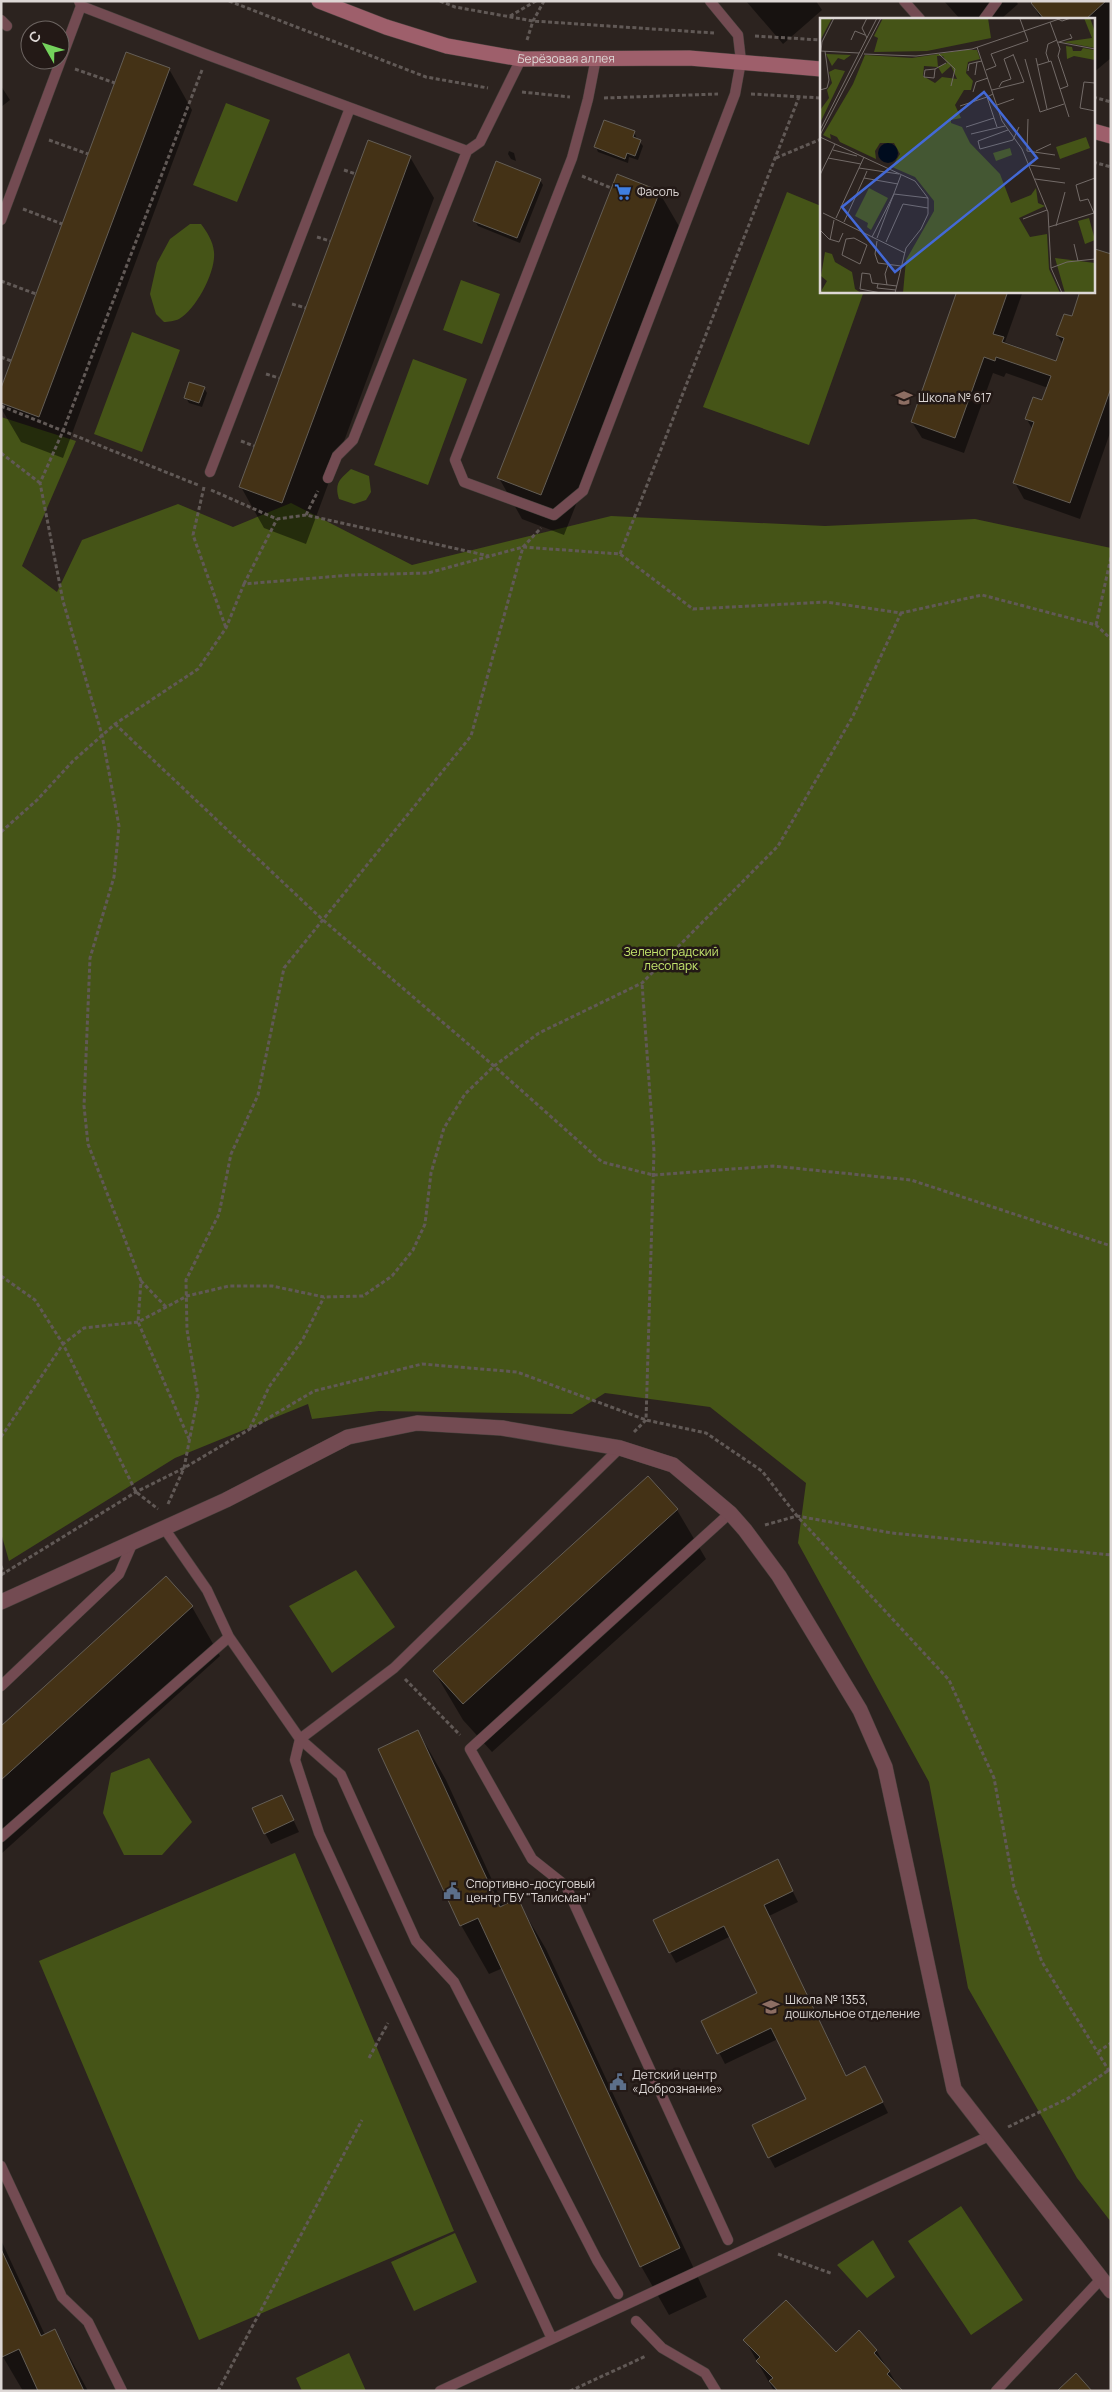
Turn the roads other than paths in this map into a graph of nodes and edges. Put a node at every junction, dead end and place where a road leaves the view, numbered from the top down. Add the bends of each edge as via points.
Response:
1 (319, 1) edge
2 (710, 1) edge
3 (904, 1) edge
4 (996, 1) edge
5 (80, 4) edge
6 (919, 18) edge
7 (985, 18) edge
8 (521, 58) junction
9 (596, 58) junction
10 (740, 61) junction
11 (820, 69) edge
12 (350, 108) junction
13 (1094, 131) edge
14 (1111, 136) edge
15 (467, 151) junction
16 (1, 220) edge
17 (210, 472) road end
18 (328, 478) dead end
19 (620, 1448) junction
20 (730, 1513) junction
21 (164, 1521) junction
22 (133, 1542) junction
23 (1, 1602) edge
24 (229, 1637) junction
25 (1, 1686) edge
26 (300, 1739) junction
27 (1, 1837) edge
28 (989, 2136) junction
29 (1, 2166) edge
30 (728, 2240) dead end
31 (1101, 2279) junction
32 (1111, 2291) edge
33 (618, 2294) dead end
34 (636, 2321) dead end
35 (552, 2339) junction
36 (122, 2391) edge
37 (440, 2391) edge
38 (716, 2391) edge
39 (996, 2391) edge

1 - 8 street, Берёзовая аллея via 447,46
2 - 10 lane via 738,34
3 - 6 lane
4 - 7 lane
5 - 12 lane via 208,56
5 - 16 lane
8 - 9 street, Берёзовая аллея
8 - 15 lane via 480,142
9 - 10 street, Берёзовая аллея
9 - 10 lane via 568,170 455,460 464,482 554,515 583,492 735,94
10 - 11 street, Берёзовая аллея
12 - 15 lane
12 - 17 lane
13 - 14 street
15 - 18 lane via 353,440 337,456
19 - 20 street via 673,1465
19 - 21 street via 502,1428 417,1423 348,1437 226,1500
19 - 26 lane via 394,1668
20 - 28 street via 779,1576 860,1710 885,1767 954,2089
20 - 30 lane via 470,1748 532,1859 566,1886
21 - 22 street
21 - 24 lane via 206,1590
22 - 23 street
22 - 25 lane via 119,1574
24 - 26 lane
24 - 27 lane
26 - 33 lane via 341,1775 416,1941 454,1982
26 - 35 lane via 295,1760 319,1833
28 - 31 street
28 - 35 lane
29 - 36 lane via 62,2297 88,2322
31 - 32 street
31 - 39 lane
34 - 38 lane via 662,2348 705,2373
35 - 37 lane

